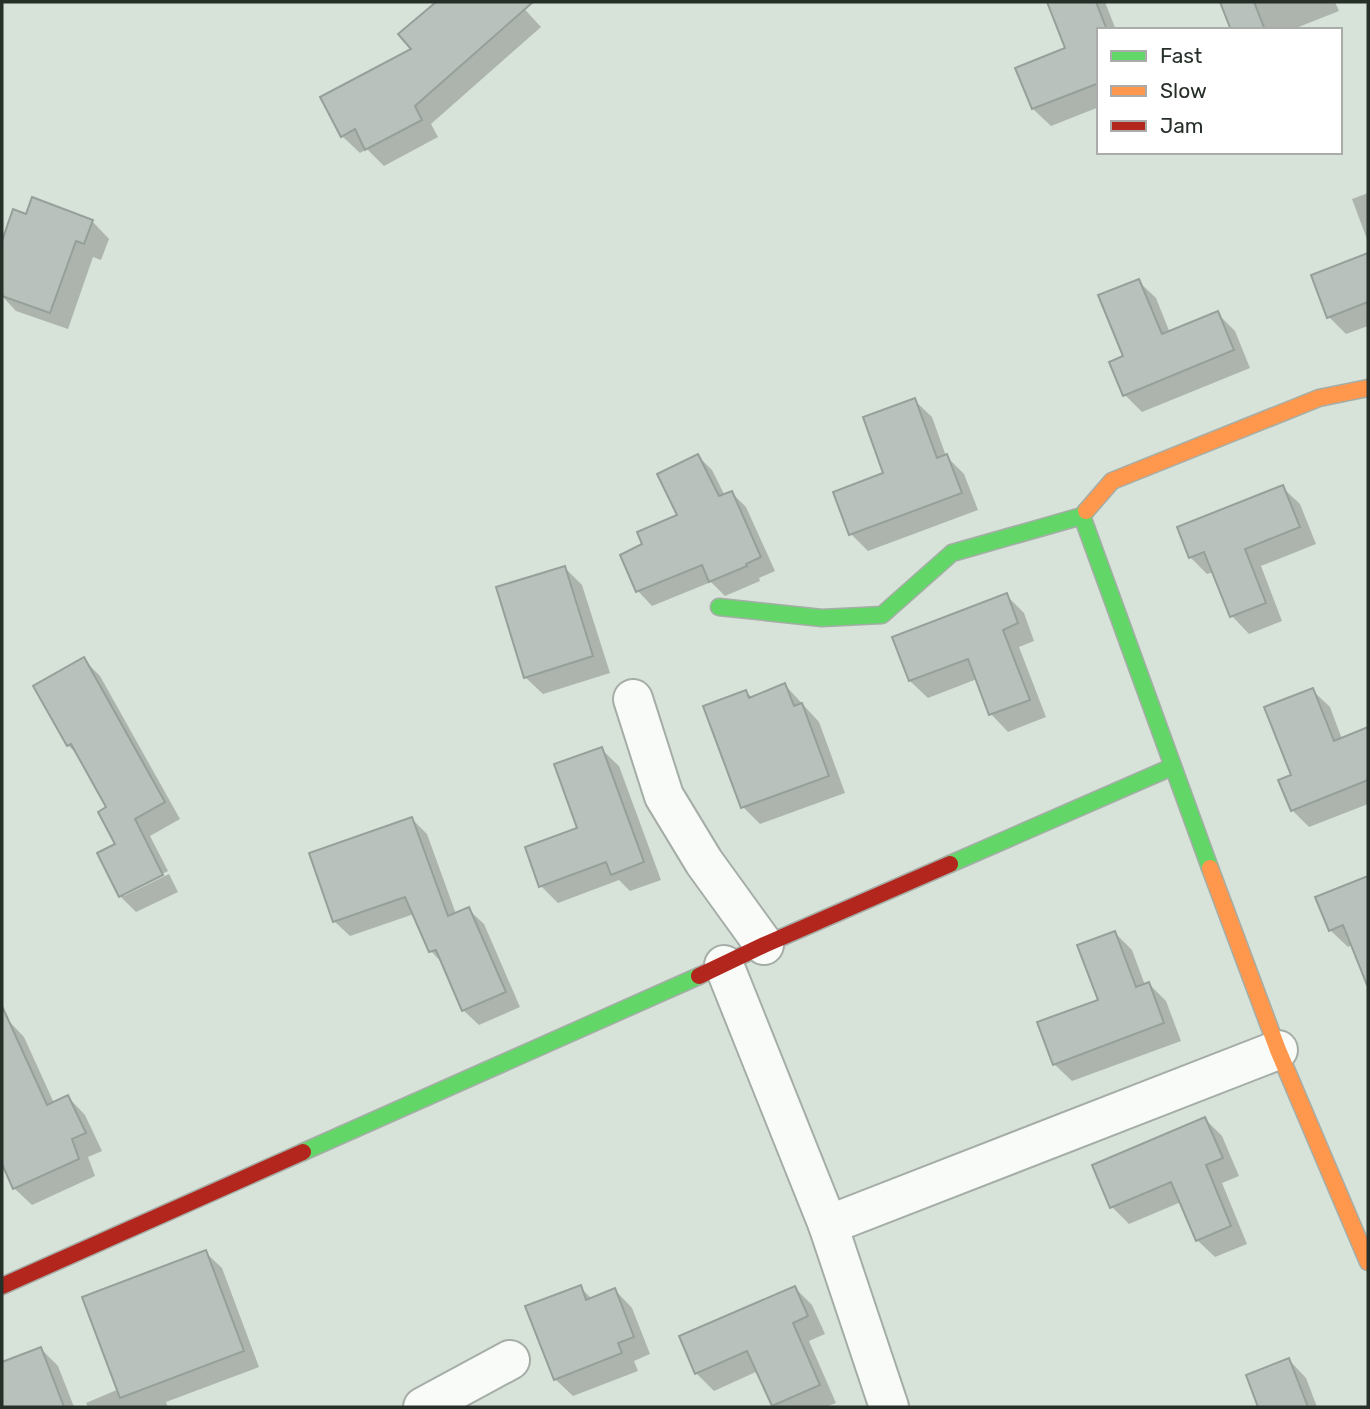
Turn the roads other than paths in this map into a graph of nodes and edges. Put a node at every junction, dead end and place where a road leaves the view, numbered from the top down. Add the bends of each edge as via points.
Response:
1 (1368, 388) edge
2 (1082, 516) junction
3 (719, 607) dead end
4 (633, 699) dead end
5 (1172, 768) junction
6 (764, 944) junction
7 (724, 965) junction
8 (1278, 1050) junction
9 (828, 1225) junction
10 (1368, 1262) edge
11 (2, 1286) edge
12 (510, 1360) dead end
13 (423, 1407) edge
14 (889, 1407) edge

1 - 2 street via 1319,398 1112,481
2 - 3 street via 952,553 882,615 822,618
2 - 5 street
4 - 6 street via 664,796 704,862
5 - 6 street
5 - 8 street
6 - 7 street
7 - 9 street
7 - 11 street
8 - 9 street
8 - 10 street
9 - 14 street
12 - 13 street

